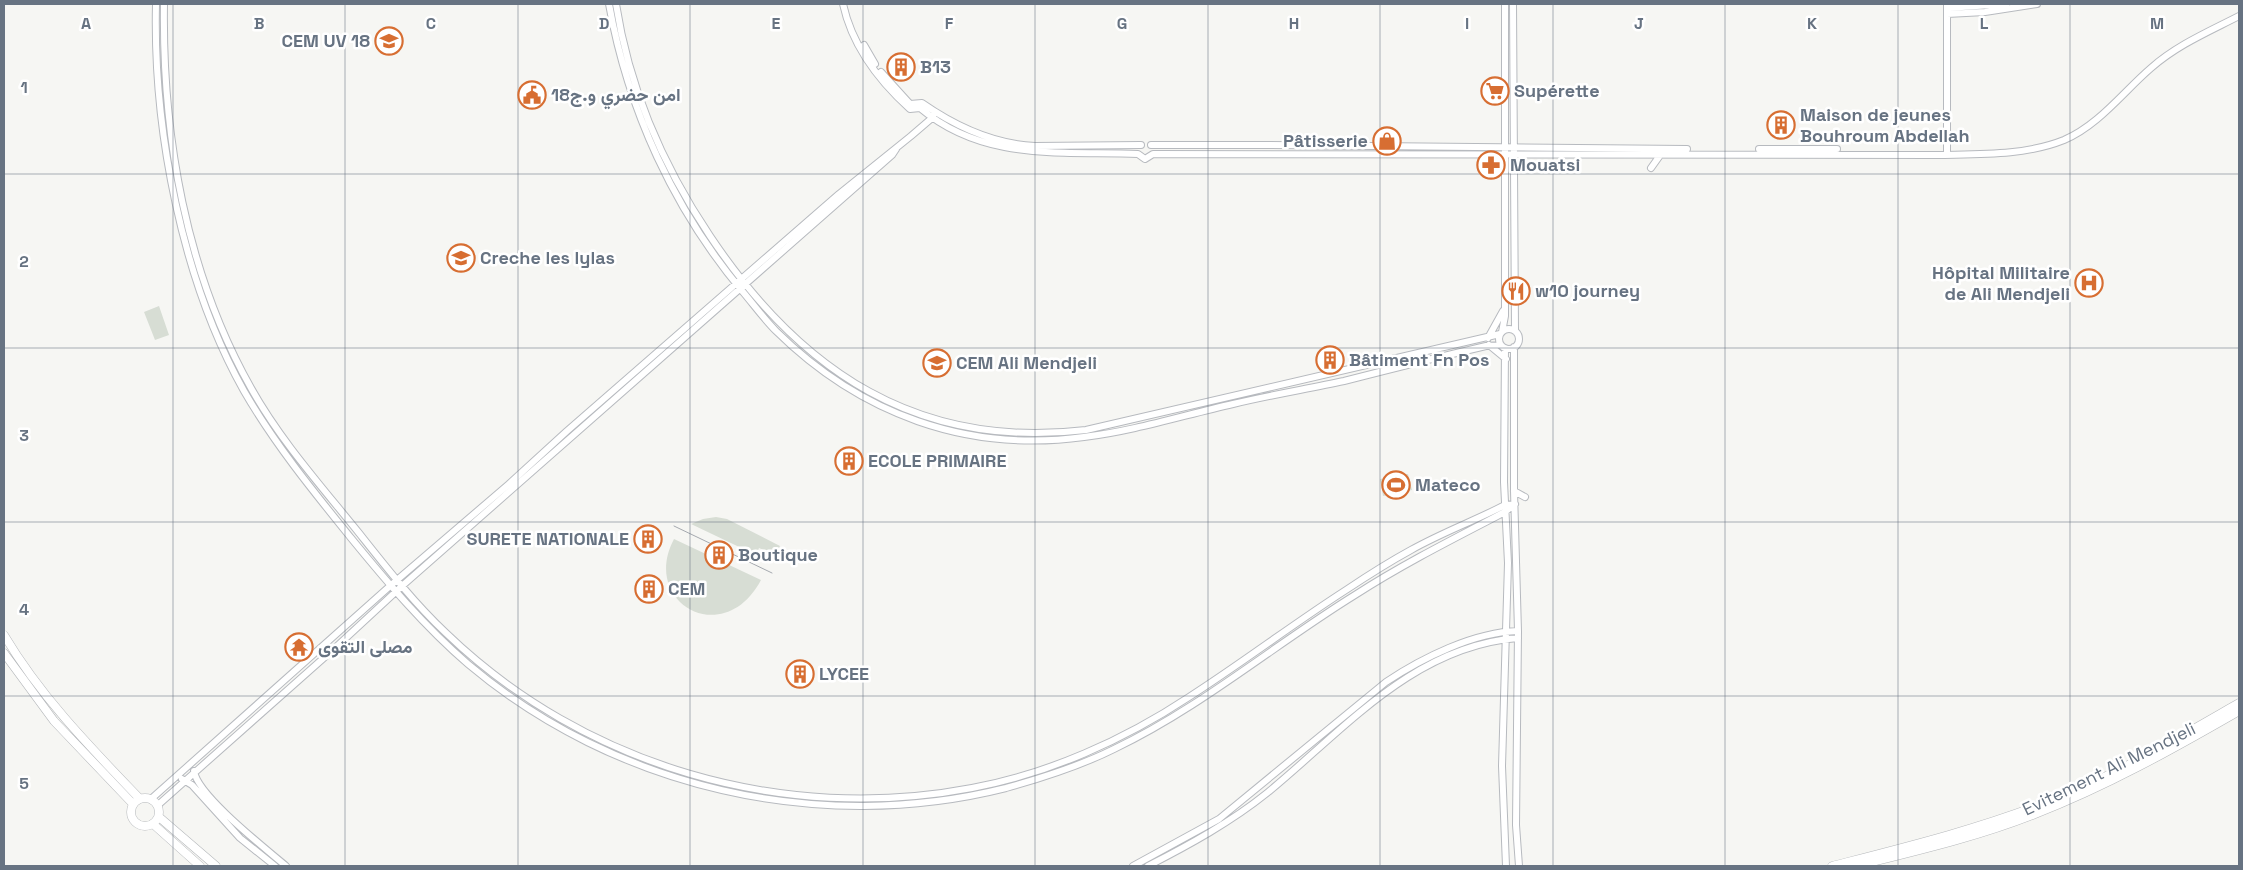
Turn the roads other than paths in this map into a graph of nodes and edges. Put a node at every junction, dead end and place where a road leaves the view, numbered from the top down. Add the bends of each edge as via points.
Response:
1 (156, 4) edge
2 (164, 4) edge
3 (609, 4) edge
4 (616, 4) edge
5 (843, 4) edge
6 (847, 4) edge
7 (1505, 4) edge
8 (1513, 4) edge
9 (2006, 4) edge
10 (2037, 4) edge
11 (1947, 9) edge
12 (2239, 16) edge
13 (933, 115) junction
14 (1141, 145) junction
15 (1151, 145) junction
16 (1509, 151) junction
17 (1948, 153) junction
18 (1138, 154) junction
19 (1152, 154) junction
20 (1661, 154) junction
21 (1651, 168) dead end
22 (740, 284) junction
23 (1505, 308) junction
24 (1515, 331) junction
25 (1501, 333) junction
26 (1489, 342) junction
27 (1503, 346) junction
28 (1514, 347) junction
29 (1506, 359) junction
30 (1514, 491) junction
31 (1525, 497) dead end
32 (1515, 504) junction
33 (1505, 508) junction
34 (397, 580) junction
35 (390, 586) junction
36 (402, 586) junction
37 (396, 592) junction
38 (1505, 632) junction
39 (4, 635) edge
40 (1518, 635) junction
41 (1505, 639) junction
42 (4, 653) edge
43 (2239, 703) edge
44 (2239, 711) edge
45 (1153, 719) junction
46 (1157, 726) junction
47 (196, 760) junction
48 (194, 772) junction
49 (176, 778) junction
50 (186, 780) junction
51 (151, 799) junction
52 (136, 802) junction
53 (158, 805) junction
54 (159, 817) junction
55 (153, 824) junction
56 (200, 866) edge
57 (216, 866) edge
58 (275, 866) edge
59 (286, 866) edge
60 (1133, 866) edge
61 (1148, 866) edge
62 (1506, 866) edge
63 (1519, 866) edge
64 (1832, 866) edge
65 (1856, 866) edge

1 - 35 main road via 159,98 173,188 194,269 221,344 243,390 272,434
2 - 34 main road via 168,102 176,167 190,234 206,287 232,351 267,414
3 - 22 main road via 626,76 656,154 709,249
4 - 22 main road via 630,68 660,150 690,206
5 - 13 main road via 850,26 872,68 910,109 920,108
6 - 13 main road via 865,47 886,78 910,104 922,102
7 - 16 main road
8 - 16 main road
9 - 11 main road
10 - 11 main road via 1994,11
11 - 17 main road
12 - 17 main road via 2169,54 2091,123 2064,139 2037,148 2003,153
13 - 14 main road via 977,134 1022,145
13 - 18 main road via 975,140 1020,151
13 - 22 main road via 892,155
14 - 15 main road
14 - 18 main road
15 - 16 main road
15 - 19 main road
16 - 17 main road via 1812,149
16 - 19 main road
16 - 20 main road
16 - 23 main road
16 - 24 main road
17 - 20 main road
18 - 19 main road via 1144,159
20 - 21 main road
22 - 26 main road via 774,329 848,389 906,418 947,431 1002,440 1087,437 1342,381
22 - 34 main road
22 - 36 main road via 573,438
23 - 25 main road
23 - 26 main road
24 - 25 main road via 1507,329
24 - 28 main road via 1519,340
25 - 26 main road
25 - 27 main road
26 - 27 main road
26 - 29 main road
27 - 28 main road
27 - 29 main road
28 - 30 main road
29 - 33 main road
30 - 31 main road
30 - 32 main road
32 - 33 main road
32 - 40 main road
33 - 38 main road via 1508,563
33 - 45 main road via 1410,551 1344,591 1186,700
33 - 46 main road via 1354,595
34 - 35 main road
34 - 36 main road
35 - 37 main road
35 - 47 main road
36 - 37 main road
36 - 45 main road via 445,633 485,668 571,726 655,764 766,792 876,799 975,788 1062,762 1100,747
37 - 46 main road via 470,666 555,725 650,770 756,798 851,806 945,800 1010,787 1088,761
37 - 48 main road
38 - 40 main road
38 - 41 main road
38 - 60 main road via 1452,647 1411,666 1378,688 1219,819
39 - 52 highway via 33,680
40 - 41 main road
40 - 63 main road via 1516,825
41 - 61 main road via 1410,674 1339,729 1245,810
41 - 62 main road via 1502,766
42 - 52 highway via 54,721
43 - 64 highway, Evitement Ali Mendjeli via 2177,739 2052,800 1986,824
44 - 65 highway, Evitement Ali Mendjeli via 2127,774 2060,804 1990,830
45 - 46 main road
47 - 48 main road
47 - 49 main road
48 - 50 main road
48 - 59 main road via 224,812
49 - 50 main road
49 - 51 main road
50 - 53 main road
50 - 58 main road via 240,838
51 - 52 highway
51 - 53 highway
52 - 55 highway via 130,813 134,822 142,827
53 - 54 highway
54 - 55 highway
54 - 57 highway
55 - 56 highway

